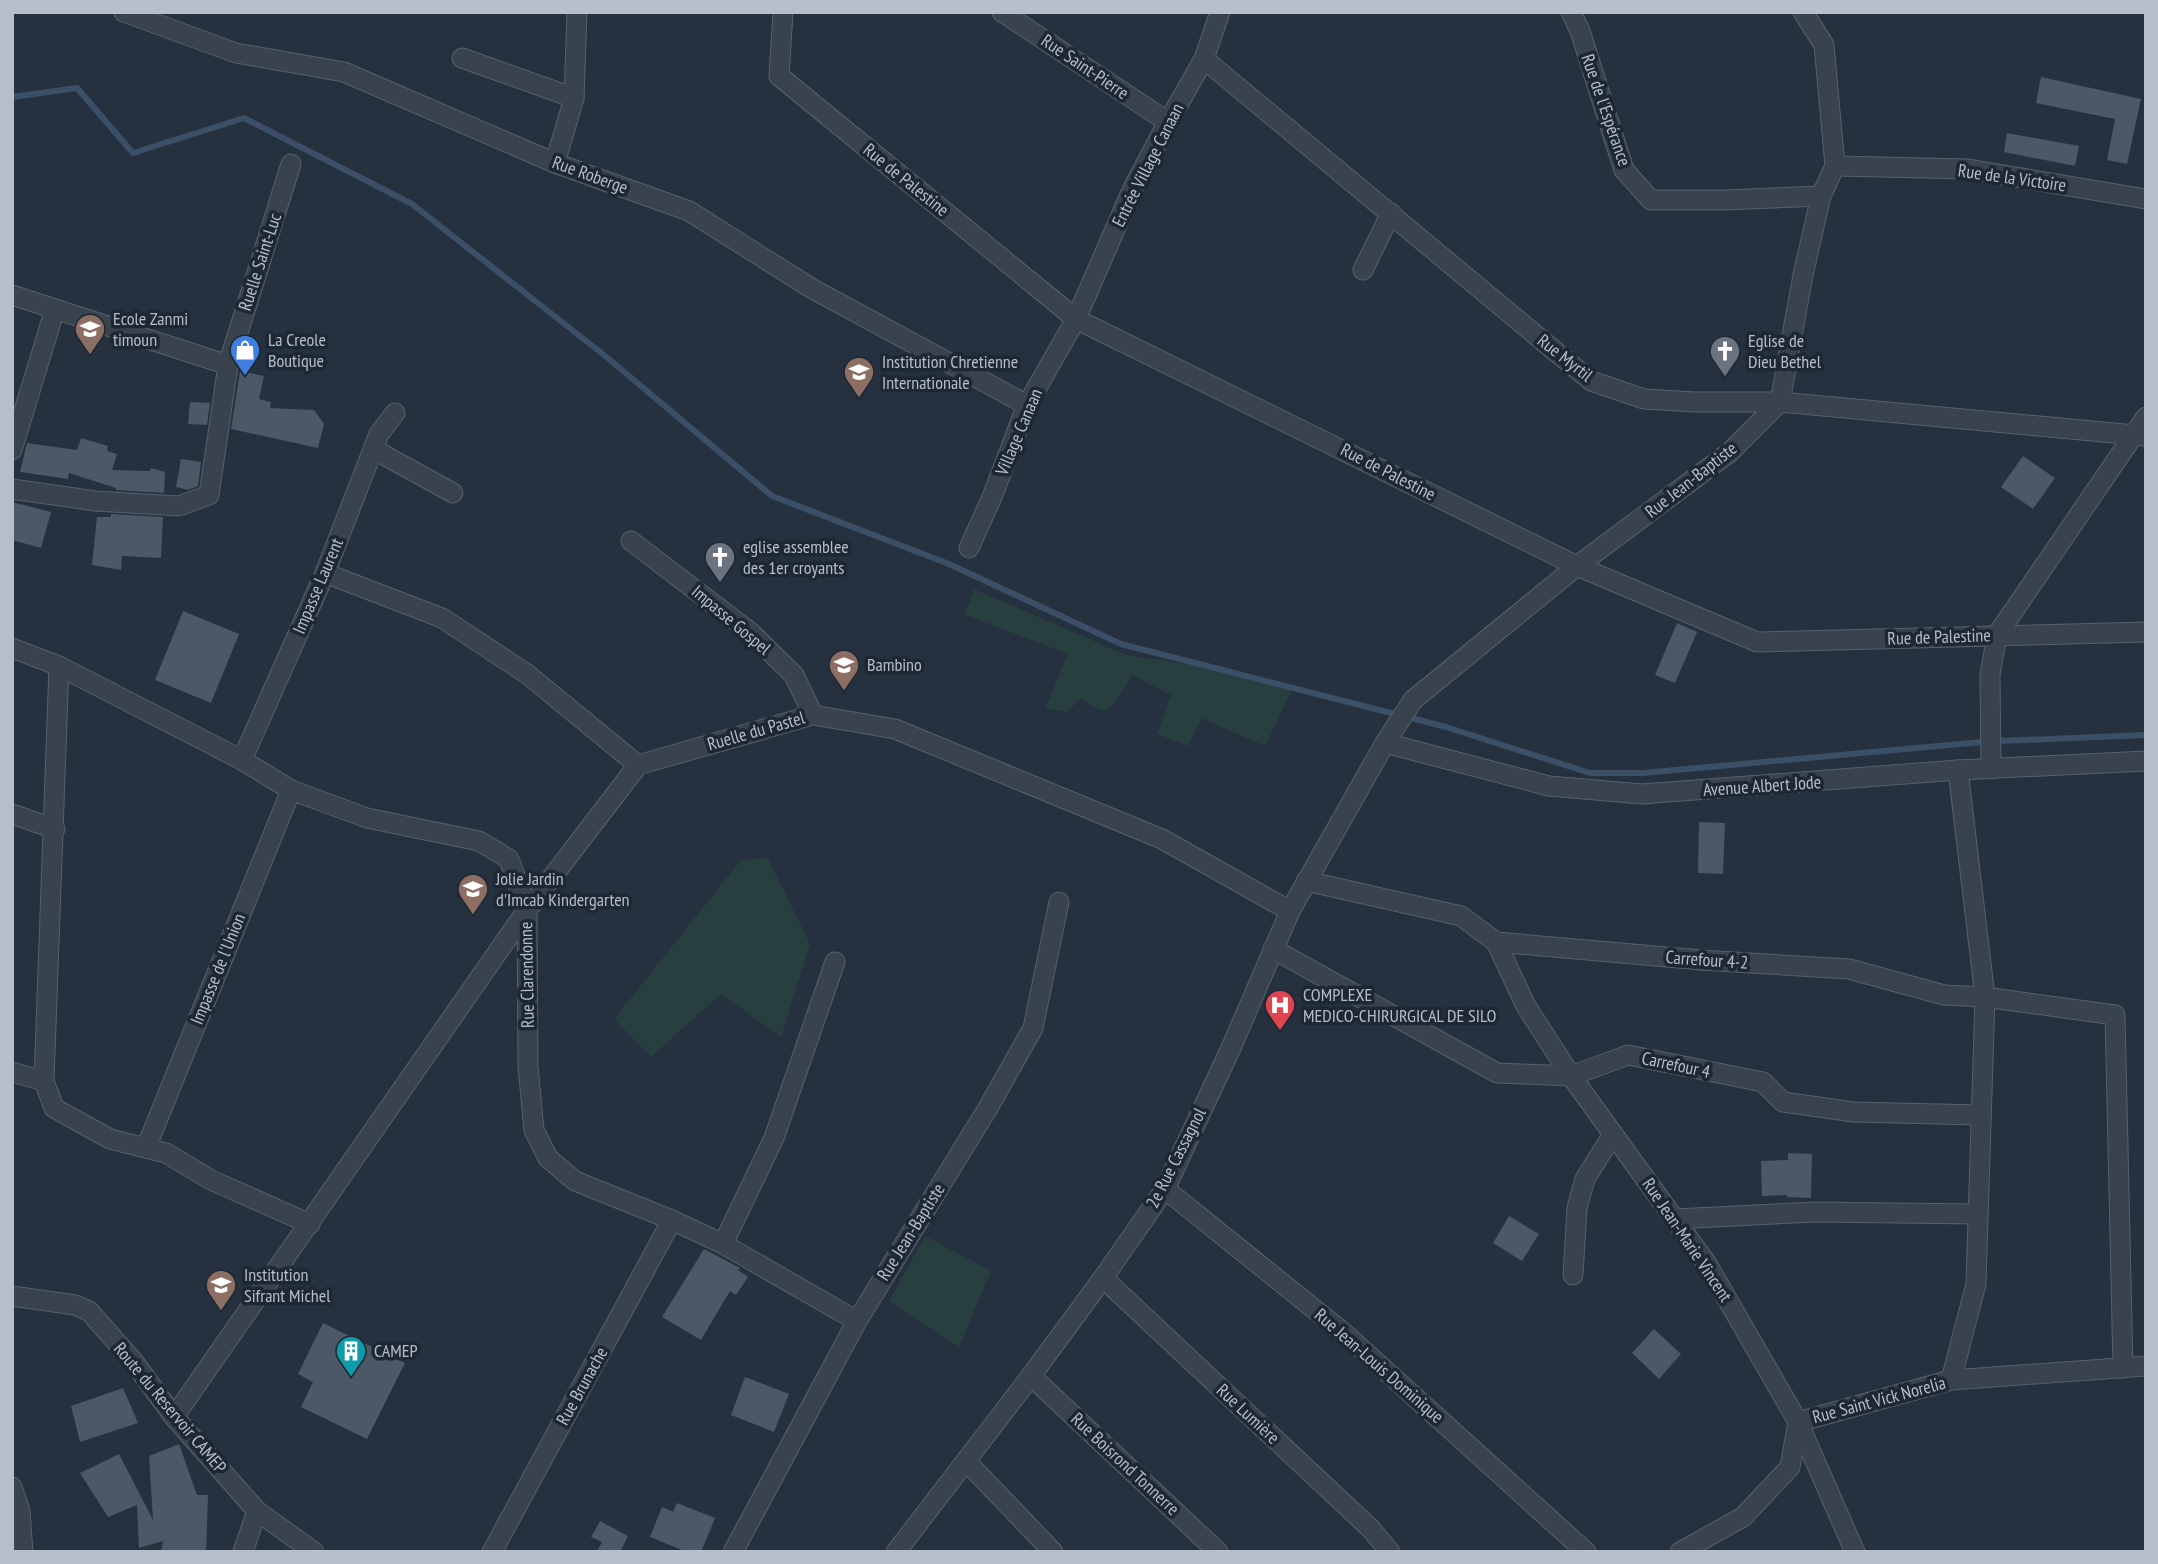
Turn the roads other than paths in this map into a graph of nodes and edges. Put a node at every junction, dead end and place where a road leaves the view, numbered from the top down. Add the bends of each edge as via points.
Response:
1 (124, 12) edge
2 (577, 12) edge
3 (783, 12) edge
4 (1002, 12) edge
5 (1220, 12) edge
6 (1571, 12) edge
7 (1803, 12) edge
8 (462, 58) dead end
9 (1204, 59) junction
10 (574, 98) junction
11 (1168, 122) junction
12 (555, 163) junction
13 (291, 164) dead end
14 (1835, 166) junction
15 (1821, 196) junction
16 (2146, 199) edge
17 (1391, 213) junction
18 (1363, 270) dead end
19 (12, 295) edge
20 (55, 309) junction
21 (1076, 319) junction
22 (228, 365) junction
23 (1780, 401) junction
24 (1027, 405) junction
25 (395, 413) dead end
26 (2146, 417) edge
27 (2140, 435) edge
28 (373, 449) junction
29 (12, 450) edge
30 (12, 489) edge
31 (453, 493) dead end
32 (631, 541) dead end
33 (969, 548) dead end
34 (1577, 566) junction
35 (325, 573) junction
36 (2146, 632) edge
37 (1997, 635) junction
38 (12, 648) edge
39 (59, 666) junction
40 (813, 715) junction
41 (1389, 735) junction
42 (242, 760) junction
43 (2146, 761) edge
44 (638, 765) junction
45 (1991, 769) junction
46 (1958, 770) junction
47 (291, 790) junction
48 (12, 814) edge
49 (55, 829) junction
50 (1306, 881) junction
51 (1059, 902) dead end
52 (527, 910) junction
53 (1290, 911) junction
54 (1496, 942) junction
55 (1273, 949) junction
56 (835, 962) dead end
57 (1985, 997) junction
58 (12, 1072) edge
59 (1571, 1076) junction
60 (44, 1081) junction
61 (1981, 1115) junction
62 (1612, 1134) junction
63 (146, 1148) junction
64 (1165, 1189) junction
65 (1978, 1214) junction
66 (672, 1220) junction
67 (1675, 1220) junction
68 (310, 1224) junction
69 (723, 1244) junction
70 (1573, 1275) dead end
71 (1103, 1278) junction
72 (12, 1296) edge
73 (857, 1321) junction
74 (2146, 1366) edge
75 (2123, 1368) junction
76 (1031, 1376) junction
77 (1951, 1380) junction
78 (174, 1417) junction
79 (1798, 1422) junction
80 (966, 1461) junction
81 (12, 1487) edge
82 (257, 1511) junction
83 (23, 1552) edge
84 (243, 1552) edge
85 (314, 1552) edge
86 (492, 1552) edge
87 (733, 1552) edge
88 (896, 1552) edge
89 (1053, 1552) edge
90 (1218, 1552) edge
91 (1391, 1552) edge
92 (1586, 1552) edge
93 (1680, 1552) edge
94 (1855, 1552) edge

1 - 12 street, Rue Roberge via 236,53 344,72
2 - 10 street
3 - 21 street, Rue de Palestine via 779,76
4 - 11 street, Rue Saint-Pierre
5 - 9 street, Entrée Village Canaan
6 - 15 street, Rue de l'Espérance via 1625,170 1651,200
7 - 14 street via 1824,46
8 - 10 street
9 - 11 street, Entrée Village Canaan
9 - 17 street, Rue Myrtil
10 - 12 street
11 - 21 street, Entrée Village Canaan via 1133,188
12 - 24 street, Rue Roberge via 689,211 811,288
13 - 22 street, Ruelle Saint-Luc
14 - 15 street
14 - 16 street, Rue de la Victoire via 1968,169
15 - 23 street
17 - 18 street
17 - 23 street, Rue Myrtil via 1591,381 1644,399
19 - 20 street
20 - 22 street
20 - 29 street
21 - 24 street, Village Canaan
21 - 34 street, Rue de Palestine
22 - 30 street, Ruelle Saint-Luc via 209,495 179,506 95,501
23 - 27 street, Rue Myrtil
23 - 34 street, Rue Jean-Baptiste via 1730,452
24 - 33 street, Village Canaan
25 - 28 street, Impasse Laurent
26 - 27 street
27 - 37 street
28 - 31 street
28 - 35 street, Impasse Laurent
32 - 40 street, Impasse Gospel via 749,631 794,675
34 - 37 street, Rue de Palestine via 1757,642
34 - 41 street, Rue Jean-Baptiste via 1413,700
35 - 42 street, Impasse Laurent
35 - 44 street via 442,618 527,674
36 - 37 street, Rue de Palestine
37 - 45 street via 1990,675
38 - 39 street, Rue Clarendonne
39 - 42 street, Rue Clarendonne
39 - 49 street
40 - 44 street, Ruelle du Pastel
40 - 53 street, Ruelle du Pastel via 895,729 982,764 1162,839
41 - 46 street, Avenue Albert Jode via 1549,786 1642,794
41 - 50 street, 2e Rue Cassagnol
42 - 47 street, Rue Clarendonne
43 - 45 street, Avenue Albert Jode
44 - 52 street
45 - 46 street, Avenue Albert Jode
46 - 57 street
47 - 52 street, Rue Clarendonne via 366,818 479,841 509,859
47 - 63 street, Impasse de l'Union
48 - 49 street
49 - 60 street
50 - 53 street, 2e Rue Cassagnol
50 - 54 street via 1461,916
51 - 73 street, Rue Jean-Baptiste via 1032,1028
52 - 66 street, Rue Clarendonne via 528,1066 534,1130 548,1158 575,1181
52 - 68 street
53 - 55 street, 2e Rue Cassagnol
54 - 57 street, Carrefour 4-2 via 1849,969 1944,995
54 - 59 street, Rue Jean-Marie Vincent via 1526,1006
55 - 59 street, Carrefour 4 via 1497,1073
55 - 64 street, 2e Rue Cassagnol
56 - 69 street via 774,1138
57 - 61 street
57 - 75 street, Carrefour 4-2 via 2116,1015
58 - 60 street
59 - 61 street, Carrefour 4 via 1628,1055 1762,1082 1783,1102 1854,1112
59 - 62 street, Rue Jean-Marie Vincent
60 - 63 street via 54,1108 110,1139
61 - 65 street
62 - 67 street, Rue Jean-Marie Vincent
62 - 70 street via 1585,1179 1577,1208
63 - 68 street via 166,1153 211,1180
64 - 71 street, 2e Rue Cassagnol
64 - 92 street, Rue Jean-Louis Dominique via 1344,1333
65 - 67 street via 1814,1212
65 - 77 street via 1976,1284
66 - 69 street, Rue Clarendonne
66 - 86 street, Rue Brunache
67 - 79 street, Rue Jean-Marie Vincent via 1707,1264
68 - 78 street
69 - 73 street, Rue Clarendonne
71 - 76 street, 2e Rue Cassagnol
71 - 91 street, Rue Lumière
72 - 78 street, Route du Reservoir CAMEP via 89,1311
73 - 87 street, Rue Jean-Baptiste
74 - 75 street, Rue Saint Vick Norelia
75 - 77 street, Rue Saint Vick Norelia
76 - 80 street, 2e Rue Cassagnol
76 - 90 street, Rue Boisrond Tonnerre
77 - 79 street, Rue Saint Vick Norelia
78 - 82 street, Route du Reservoir CAMEP
79 - 93 street, Rue Saint Vick Norelia via 1790,1467 1743,1517
79 - 94 street, Rue Jean-Marie Vincent
80 - 88 street, 2e Rue Cassagnol
80 - 89 street
81 - 83 street via 20,1511
82 - 84 street
82 - 85 street, Route du Reservoir CAMEP

